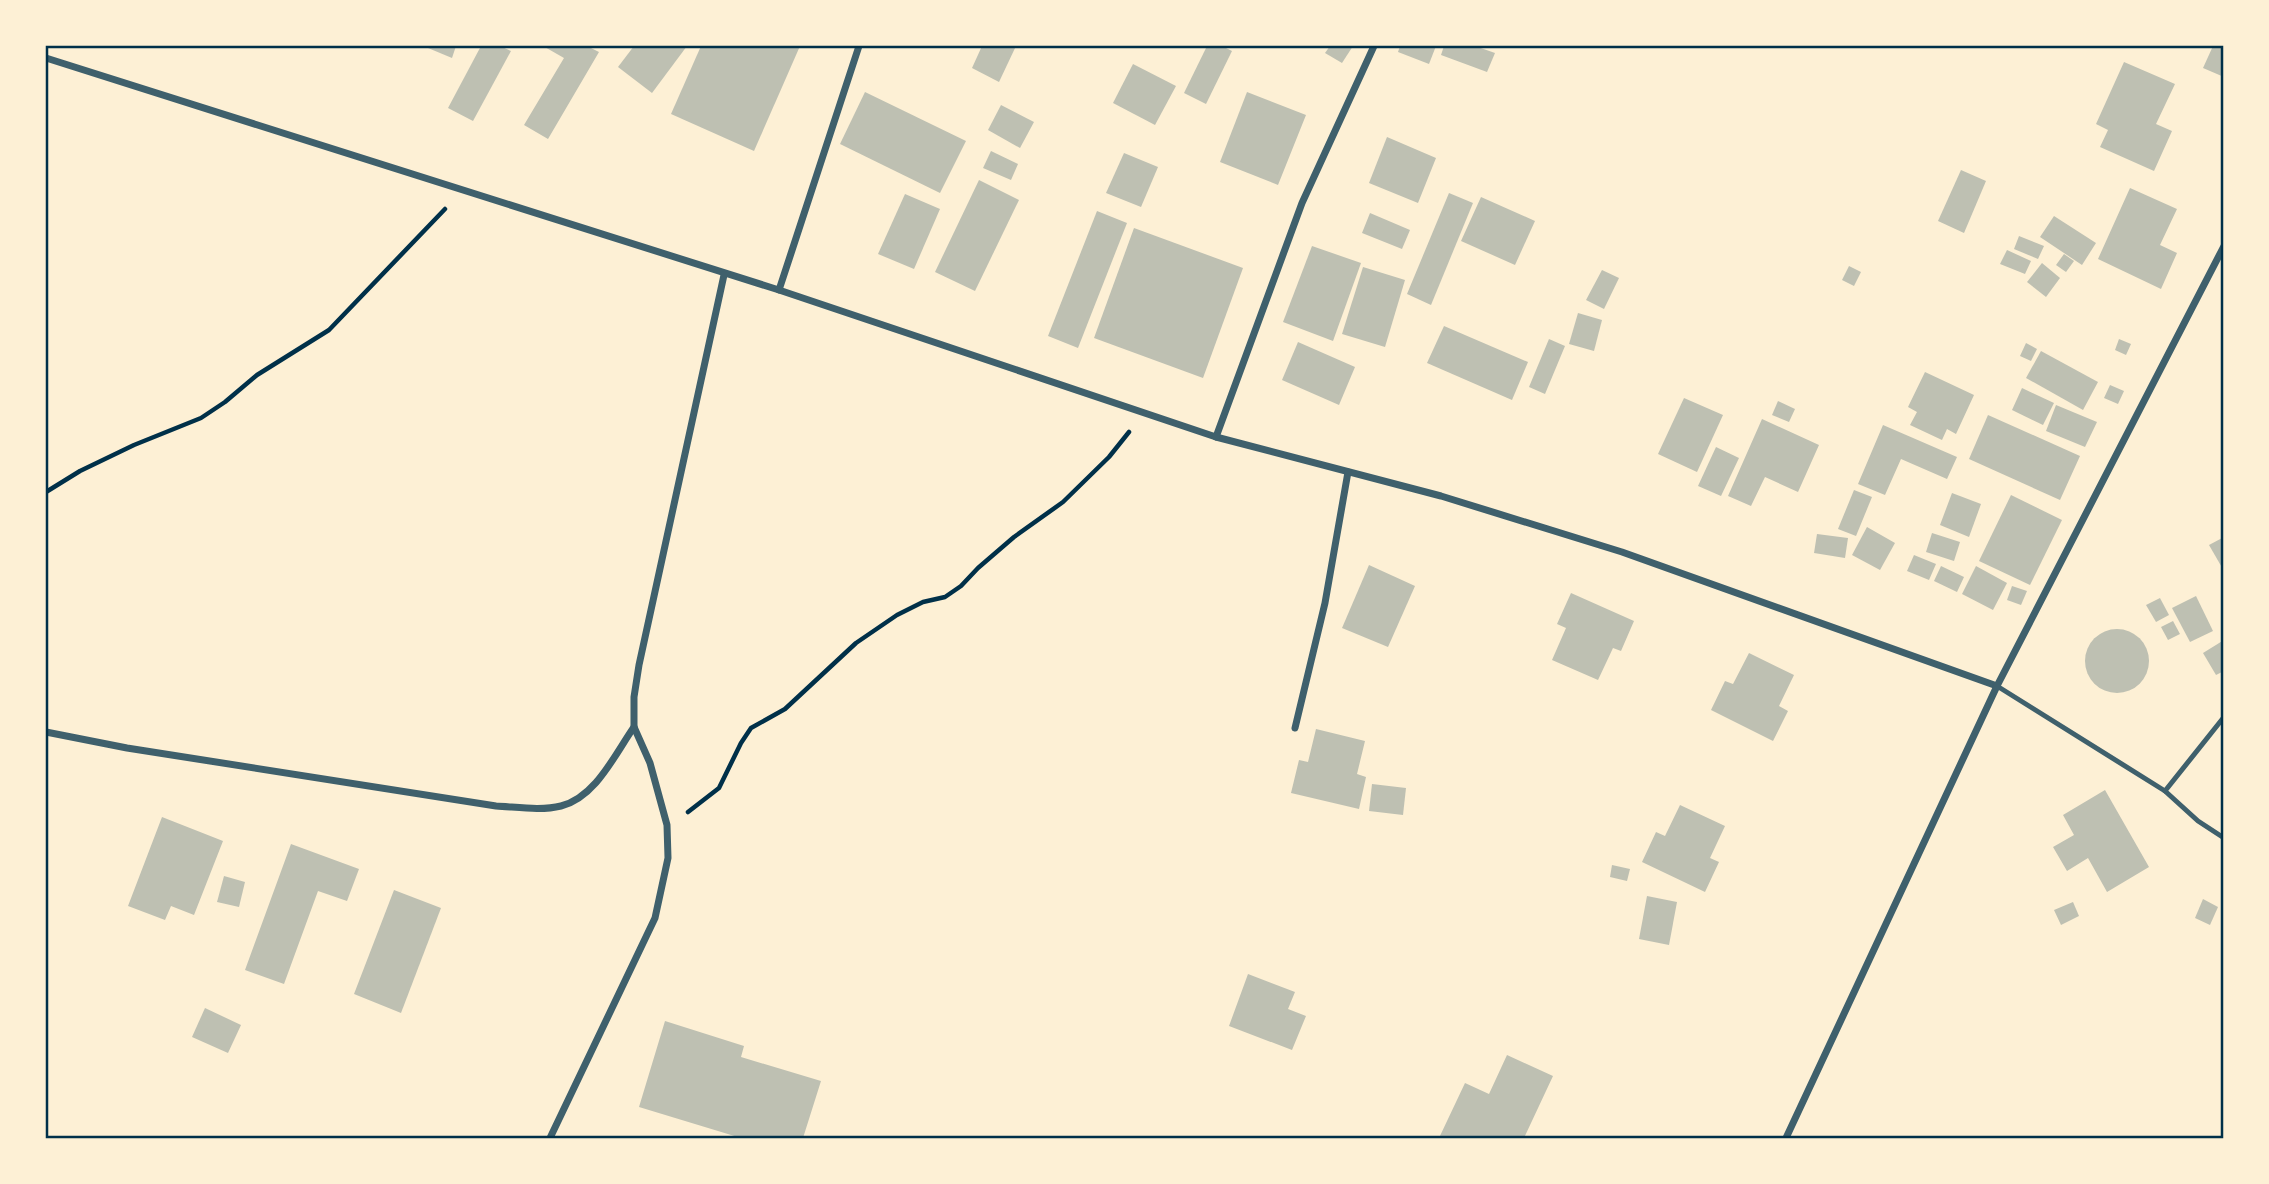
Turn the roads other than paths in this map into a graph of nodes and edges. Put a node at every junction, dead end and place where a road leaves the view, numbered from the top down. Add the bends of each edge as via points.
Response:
1 (859, 46) edge
2 (1374, 46) edge
3 (46, 58) edge
4 (2224, 246) edge
5 (724, 275) junction
6 (779, 290) junction
7 (1216, 437) junction
8 (1348, 472) junction
9 (1997, 686) junction
10 (2224, 718) edge
11 (634, 727) junction
12 (1295, 728) dead end
13 (46, 732) edge
14 (2165, 791) junction
15 (2224, 838) edge
16 (550, 1139) edge
17 (1786, 1139) edge

1 - 6 street
2 - 7 street via 1303,203
3 - 5 street
4 - 9 street
5 - 6 street
5 - 11 street via 639,665
6 - 7 street
7 - 8 street
8 - 9 street via 1622,552
8 - 12 street via 1325,603
9 - 14 lane
9 - 17 street
10 - 14 lane
11 - 13 street via 582,796 562,806 533,807 496,806
11 - 16 street via 650,763 667,825 668,858 655,918
14 - 15 lane

